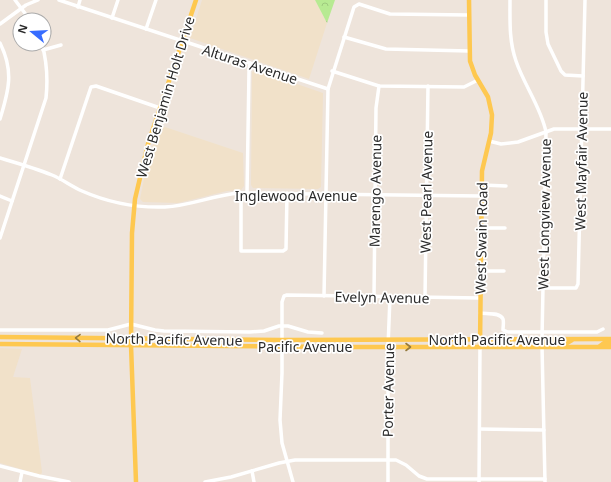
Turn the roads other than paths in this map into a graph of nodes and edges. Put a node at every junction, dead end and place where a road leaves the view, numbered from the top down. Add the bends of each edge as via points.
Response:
1 (16, 0) edge
2 (38, 0) edge
3 (59, 0) edge
4 (80, 0) edge
5 (118, 0) edge
6 (156, 0) edge
7 (196, 0) edge
8 (469, 0) edge
9 (510, 0) edge
10 (546, 0) edge
11 (585, 0) edge
12 (78, 7) junction
13 (22, 8) junction
14 (25, 12) edge
15 (469, 15) junction
16 (112, 18) junction
17 (0, 24) edge
18 (146, 29) junction
19 (344, 36) junction
20 (182, 41) junction
21 (0, 43) edge
22 (61, 46) dead end
23 (52, 48) edge
24 (469, 51) junction
25 (43, 52) edge
26 (250, 64) junction
27 (332, 71) junction
28 (583, 76) junction
29 (478, 80) junction
30 (379, 86) junction
31 (428, 86) junction
32 (328, 88) junction
33 (160, 108) junction
34 (0, 119) edge
35 (582, 128) junction
36 (611, 129) edge
37 (546, 132) junction
38 (489, 141) junction
39 (0, 158) edge
40 (24, 166) junction
41 (60, 179) junction
42 (482, 185) junction
43 (506, 186) dead end
44 (241, 193) junction
45 (247, 193) junction
46 (287, 193) junction
47 (326, 194) junction
48 (375, 195) junction
49 (426, 195) junction
50 (0, 196) edge
51 (482, 196) junction
52 (12, 201) junction
53 (135, 205) junction
54 (481, 228) junction
55 (505, 228) dead end
56 (0, 238) edge
57 (481, 270) junction
58 (504, 271) dead end
59 (543, 288) junction
60 (324, 296) junction
61 (374, 297) junction
62 (390, 297) junction
63 (425, 298) junction
64 (480, 298) junction
65 (480, 313) junction
66 (131, 324) junction
67 (283, 326) junction
68 (603, 329) dead end
69 (0, 330) edge
70 (542, 332) junction
71 (322, 333) dead end
72 (0, 337) edge
73 (131, 338) junction
74 (480, 339) junction
75 (542, 339) junction
76 (574, 339) junction
77 (282, 340) junction
78 (389, 340) junction
79 (611, 340) edge
80 (611, 343) edge
81 (0, 344) edge
82 (131, 345) junction
83 (282, 346) junction
84 (520, 346) junction
85 (542, 346) junction
86 (599, 346) junction
87 (388, 347) junction
88 (480, 347) junction
89 (611, 347) edge
90 (480, 430) junction
91 (544, 430) junction
92 (388, 460) junction
93 (287, 461) junction
94 (0, 466) edge
95 (252, 471) junction
96 (22, 472) junction
97 (479, 480) edge
98 (59, 481) edge
99 (215, 481) edge
100 (545, 481) edge
101 (20, 482) edge
102 (69, 482) edge
103 (136, 482) edge
104 (204, 482) edge
105 (254, 482) edge
106 (293, 482) edge
107 (388, 482) edge

1 - 13 street
2 - 13 street
3 - 12 street, Alturas Avenue
4 - 12 street
5 - 16 street
6 - 18 street
7 - 20 main road, West Benjamin Holt Drive
8 - 15 main road, West Swain Road
9 - 37 street, West Longview Avenue via 513,50
10 - 28 street via 548,44 561,71 565,75
11 - 28 street, West Mayfair Avenue
12 - 16 street, Alturas Avenue
13 - 14 street
13 - 17 street
15 - 19 street via 390,14 359,4 354,7
15 - 24 main road, West Swain Road
16 - 18 street, Alturas Avenue
18 - 20 street, Alturas Avenue
19 - 24 street via 386,49
19 - 27 street
20 - 26 street, Alturas Avenue
20 - 33 main road, West Benjamin Holt Drive
21 - 34 street via 7,58 10,77
22 - 23 street
24 - 29 main road, West Swain Road via 470,61
25 - 40 street via 47,68 46,98
26 - 32 street, Alturas Avenue
26 - 45 street
27 - 30 street
27 - 32 street
28 - 35 street, West Mayfair Avenue
29 - 31 street via 464,87
29 - 38 main road, West Swain Road via 491,106 492,124
30 - 31 street
30 - 48 street, Marengo Avenue via 376,108
31 - 49 street, West Pearl Avenue
32 - 47 street
33 - 41 street via 96,86 91,87
33 - 53 main road, West Benjamin Holt Drive via 144,156
35 - 36 street
35 - 37 street via 554,129
35 - 59 street, West Mayfair Avenue via 578,286
37 - 38 street via 508,144
37 - 59 street, West Longview Avenue
38 - 42 main road, West Swain Road via 482,166
39 - 40 street, Inglewood Avenue
40 - 41 street, Inglewood Avenue
40 - 52 street
41 - 53 street, Inglewood Avenue via 110,201
42 - 43 street
42 - 51 main road, West Swain Road
44 - 45 street, Inglewood Avenue
44 - 46 street via 241,251 283,251 286,249
44 - 53 street, Inglewood Avenue via 173,207
45 - 46 street, Inglewood Avenue
46 - 47 street, Inglewood Avenue
47 - 48 street, Inglewood Avenue
47 - 60 street
48 - 49 street, Inglewood Avenue
48 - 61 street, Marengo Avenue
49 - 51 street, Inglewood Avenue
49 - 63 street, West Pearl Avenue
50 - 52 street
51 - 54 main road, West Swain Road
52 - 56 street
53 - 66 main road, West Benjamin Holt Drive via 132,233
54 - 55 street
54 - 57 main road, West Swain Road
57 - 58 street
57 - 64 main road, West Swain Road
59 - 70 street, West Longview Avenue
60 - 61 street, Evelyn Avenue
60 - 67 street, Evelyn Avenue via 283,297
61 - 62 street, Evelyn Avenue
62 - 63 street, Evelyn Avenue
62 - 78 street, Porter Avenue
63 - 64 street, Evelyn Avenue
64 - 65 main road, West Swain Road
65 - 70 street via 500,315 504,322 503,330 506,331
65 - 74 main road, West Swain Road
66 - 67 street via 179,332 259,332
66 - 69 street via 108,330
66 - 73 main road, West Benjamin Holt Drive
67 - 71 street
67 - 77 street
68 - 70 street via 597,332
70 - 75 street, West Longview Avenue
73 -> 72 main road, North Pacific Avenue
73 - 77 main road, North Pacific Avenue
73 - 82 main road, West Benjamin Holt Drive
74 - 75 main road, North Pacific Avenue
74 - 78 main road, North Pacific Avenue
74 - 88 main road, West Swain Road
75 - 76 main road, North Pacific Avenue
75 - 84 main road via 538,343
76 - 79 main road, North Pacific Avenue
76 - 85 main road via 567,343 546,343
77 - 78 main road, North Pacific Avenue
77 - 83 street
78 - 87 street, Porter Avenue
80 - 86 main road
81 - 82 main road, Pacific Avenue
82 - 83 main road, Pacific Avenue
82 - 103 main road, West Benjamin Holt Drive
83 - 87 main road, Pacific Avenue
83 - 93 street via 280,420
84 - 85 main road, Pacific Avenue
84 - 88 main road, Pacific Avenue
85 - 86 main road, Pacific Avenue
85 - 91 street
86 - 89 main road, Pacific Avenue
87 -> 88 main road, Pacific Avenue
87 - 92 street, Porter Avenue
88 - 90 street, West Swain Road
90 - 91 street
90 - 97 street, West Swain Road
91 - 100 street
92 - 93 street
92 - 97 street via 401,462 419,476 427,478
92 - 107 street, Porter Avenue
93 - 95 street
93 - 106 street
94 - 96 street
95 - 99 street
95 - 105 street
96 - 98 street
96 - 101 street
97 - 100 street
98 - 102 street
99 - 104 street

